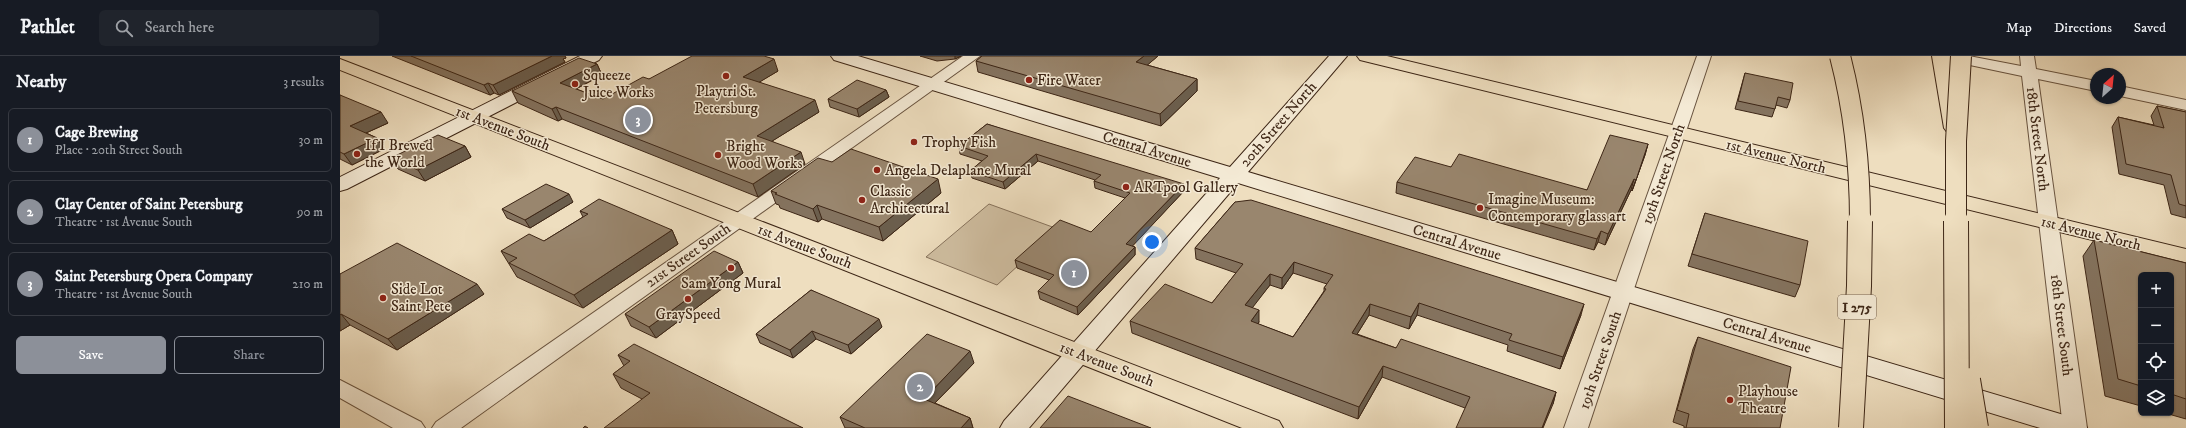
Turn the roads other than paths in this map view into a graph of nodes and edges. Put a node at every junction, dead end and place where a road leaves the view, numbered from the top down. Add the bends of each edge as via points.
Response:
1 (593, 56) edge
2 (840, 56) edge
3 (973, 56) edge
4 (1338, 56) edge
5 (1366, 56) edge
6 (1704, 56) edge
7 (1840, 56) edge
8 (1941, 56) edge
9 (1946, 56) edge
10 (1960, 56) edge
11 (2027, 56) edge
12 (340, 64) edge
13 (2029, 73) junction
14 (932, 84) junction
15 (2090, 85) edge
16 (2126, 92) edge
17 (2186, 105) edge
18 (475, 117) junction
19 (1677, 132) junction
20 (1956, 141) junction
21 (1234, 175) junction
22 (340, 185) edge
23 (738, 220) junction
24 (2049, 223) junction
25 (2186, 256) edge
26 (1624, 292) junction
27 (1958, 318) junction
28 (1079, 353) junction
29 (340, 388) edge
30 (412, 428) edge
31 (444, 428) edge
32 (1013, 428) edge
33 (1270, 428) edge
34 (1576, 428) edge
35 (1851, 428) edge
36 (1957, 428) edge
37 (1976, 428) edge
38 (2075, 428) edge

1 - 18 street
2 - 14 street, Central Avenue
3 - 14 street, 21st Street South
4 - 21 street, 20th Street North
5 - 19 main road, 1st Avenue North
6 - 19 street, 19th Street North
7 - 35 main road, I 275, bridge via 1850,94 1860,186 1859,286
8 - 20 main road, bridge
9 - 13 street
10 - 20 main road, bridge
11 - 13 street, 18th Street North
12 - 18 main road, 1st Avenue South
13 - 15 street
13 - 24 street, 18th Street North
14 - 21 street, Central Avenue
14 - 23 street, 21st Street South
16 - 17 street
18 - 22 street
18 - 23 main road, 1st Avenue South
19 - 24 main road, 1st Avenue North
19 - 26 street, 19th Street North
20 - 27 main road, bridge
21 - 26 street, Central Avenue
21 - 28 street, 20th Street North
23 - 28 main road, 1st Avenue South
23 - 31 street, 21st Street South
24 - 25 main road, 1st Avenue North
24 - 38 street, 18th Street South
26 - 34 street, 19th Street South
26 - 38 street, Central Avenue
27 - 36 main road, bridge
27 - 37 main road, bridge
28 - 32 street, 20th Street North
28 - 33 main road, 1st Avenue South
29 - 30 street

